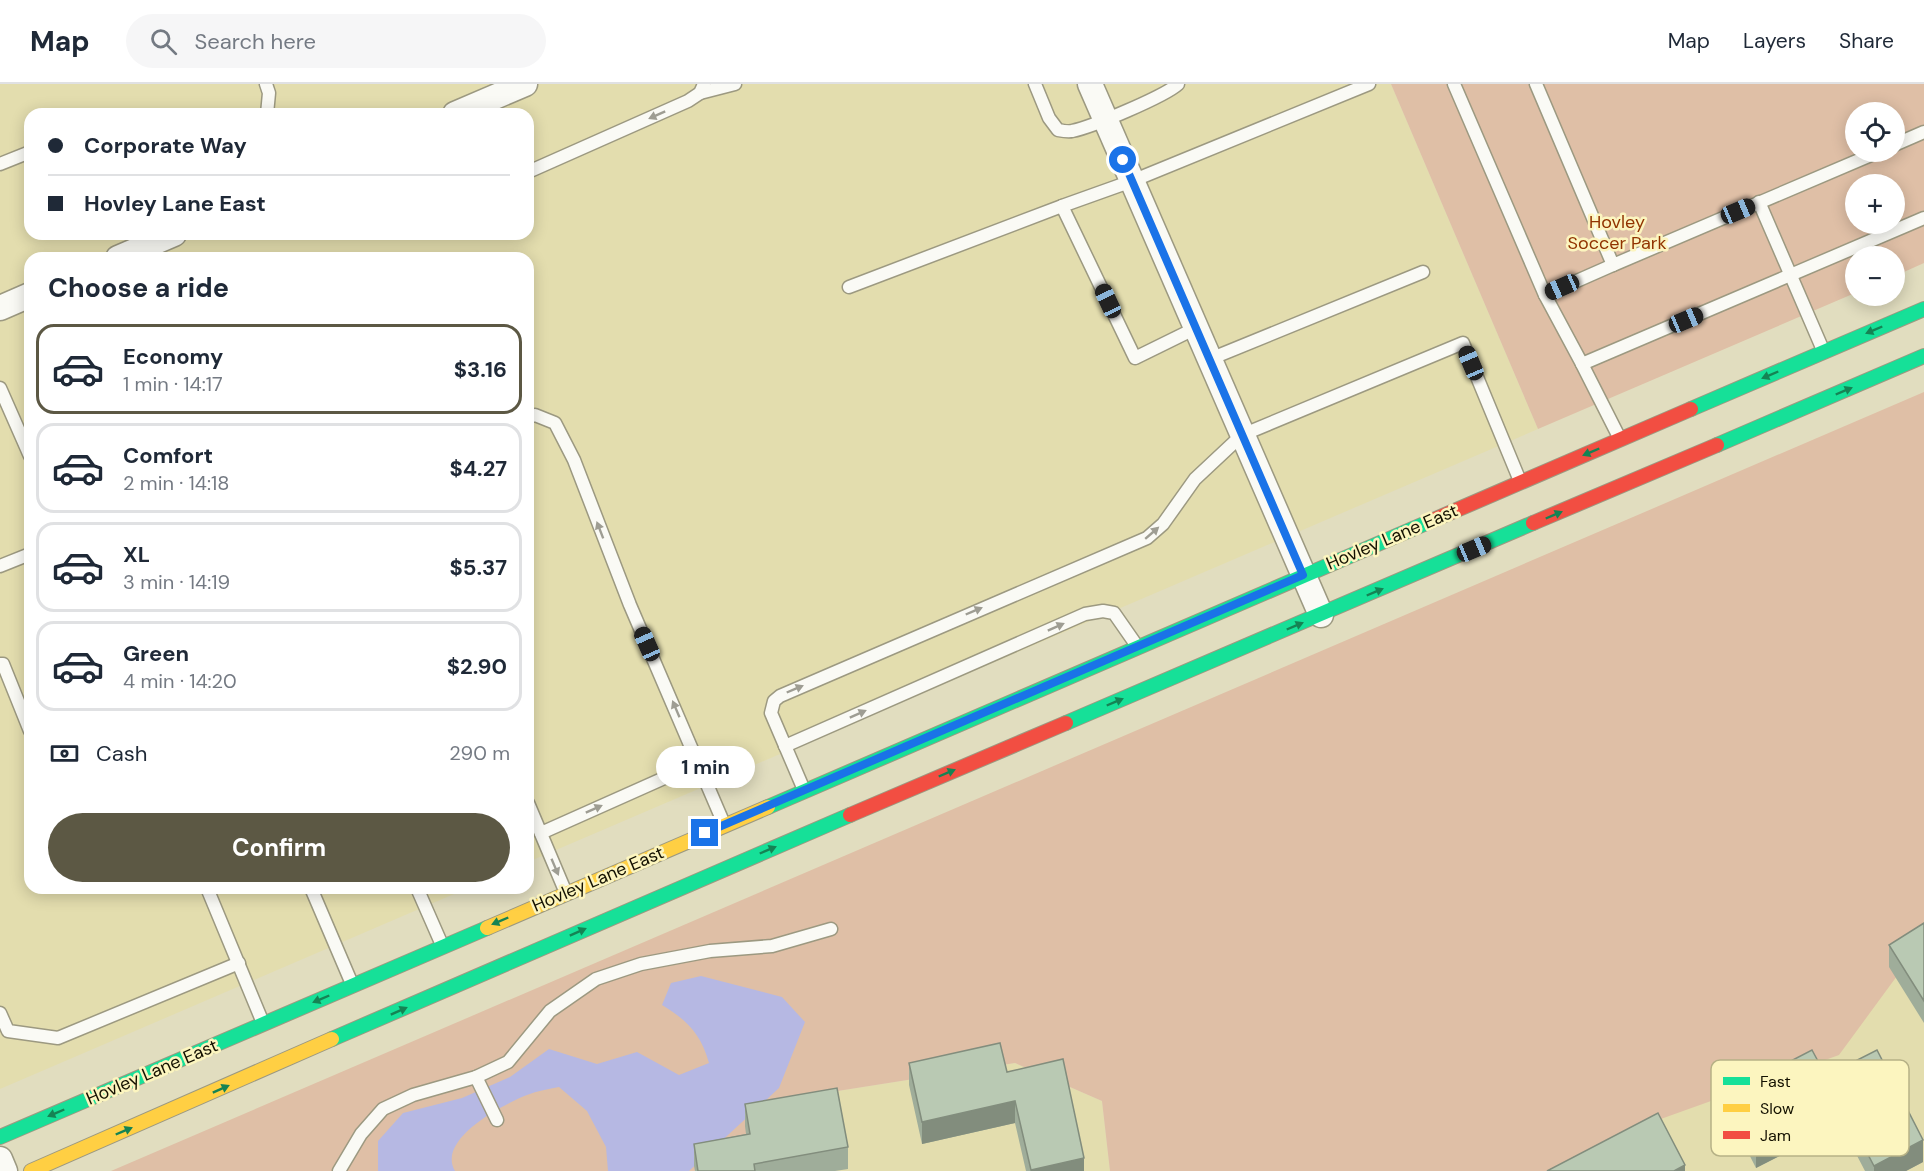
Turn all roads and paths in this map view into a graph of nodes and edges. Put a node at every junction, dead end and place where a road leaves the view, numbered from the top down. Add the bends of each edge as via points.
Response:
1 (266, 84) edge
2 (525, 84) edge
3 (735, 84) edge
4 (1035, 84) edge
5 (1090, 84) edge
6 (1178, 84) edge
7 (1369, 84) edge
8 (1454, 84) edge
9 (1536, 84) edge
10 (702, 88) edge
11 (268, 108) edge
12 (469, 108) edge
13 (1105, 119) junction
14 (1924, 132) edge
15 (1905, 140) edge
16 (24, 154) edge
17 (1854, 162) edge
18 (0, 164) edge
19 (534, 169) edge
20 (1132, 181) junction
21 (1759, 202) junction
22 (1062, 206) junction
23 (1924, 218) edge
24 (160, 240) edge
25 (132, 252) edge
26 (1613, 265) junction
27 (1423, 272) dead end
28 (1790, 276) junction
29 (849, 287) dead end
30 (1545, 295) junction
31 (24, 298) edge
32 (0, 308) edge
33 (1924, 309) edge
34 (1196, 328) junction
35 (1824, 351) junction
36 (1924, 356) edge
37 (1210, 359) junction
38 (1582, 364) junction
39 (1818, 368) dead end
40 (0, 388) edge
41 (1789, 399) dead end
42 (3, 405) edge
43 (534, 416) edge
44 (1242, 435) junction
45 (1620, 439) junction
46 (24, 445) edge
47 (1674, 463) junction
48 (1521, 482) junction
49 (24, 556) edge
50 (0, 566) edge
51 (1303, 575) junction
52 (1321, 615) junction
53 (1137, 647) junction
54 (0, 664) edge
55 (24, 715) edge
56 (785, 746) junction
57 (698, 763) junction
58 (804, 790) junction
59 (803, 807) dead end
60 (534, 817) edge
61 (724, 825) junction
62 (541, 833) junction
63 (756, 840) dead end
64 (566, 893) junction
65 (210, 894) edge
66 (313, 894) edge
67 (420, 894) edge
68 (656, 898) junction
69 (831, 929) dead end
70 (442, 946) junction
71 (239, 963) junction
72 (352, 985) junction
73 (0, 1013) edge
74 (264, 1024) junction
75 (260, 1040) dead end
76 (476, 1077) junction
77 (209, 1078) dead end
78 (497, 1120) dead end
79 (148, 1121) junction
80 (0, 1137) edge
81 (0, 1159) edge
82 (5, 1171) edge
83 (31, 1171) edge
84 (339, 1171) edge

1 - 11 lane
2 - 12 street
3 - 10 lane
4 - 13 lane via 1058,130 1070,132
5 - 13 street
6 - 13 lane
7 - 20 lane
8 - 30 lane
9 - 26 lane
10 -> 19 lane via 688,101
13 - 20 street
14 - 15 lane
16 - 18 lane
17 - 21 lane
20 - 22 lane
20 - 34 street
21 - 26 lane
21 - 28 lane
22 - 29 lane
22 - 34 lane via 1135,358
23 - 28 lane
24 - 25 street
26 - 30 lane
27 - 37 lane
28 - 35 lane
28 - 38 lane
30 - 38 lane
31 - 32 street
33 -> 35 street, Hovley Lane East
34 - 37 street
35 - 39 street
35 -> 45 street, Hovley Lane East
47 -> 36 street
37 - 44 street
38 - 45 lane
40 - 42 lane
41 - 47 street
42 - 46 lane
57 -> 43 lane via 569,451 555,423
44 - 48 lane via 1462,344
44 - 51 street
56 -> 44 lane via 771,713 780,696 1147,538 1163,524 1195,478
45 -> 48 street, Hovley Lane East
52 -> 47 street
48 - 51 street, Hovley Lane East
49 - 50 lane
51 - 52 street
51 - 53 street, Hovley Lane East
68 -> 52 street
56 -> 53 lane via 1085,614 1103,610 1114,613
53 - 58 street, Hovley Lane East
54 - 55 lane
56 - 58 lane
57 - 61 lane
62 -> 57 lane
58 - 59 street
58 - 61 street, Hovley Lane East
60 - 62 lane
61 - 64 street, Hovley Lane East
62 -> 64 lane
63 - 68 street
64 -> 70 street, Hovley Lane East
65 - 71 lane
66 - 72 lane
67 - 70 lane
79 -> 68 street
69 - 76 lane via 772,946 710,951 641,964 596,979 550,1011 508,1062
70 - 72 street, Hovley Lane East
71 - 73 lane via 58,1038 8,1031
71 - 74 lane
72 -> 74 street, Hovley Lane East
74 - 75 street
74 -> 80 street, Hovley Lane East
76 - 78 lane
76 - 84 lane via 413,1095 383,1110 361,1134
77 - 79 street
83 -> 79 street
81 - 82 street

